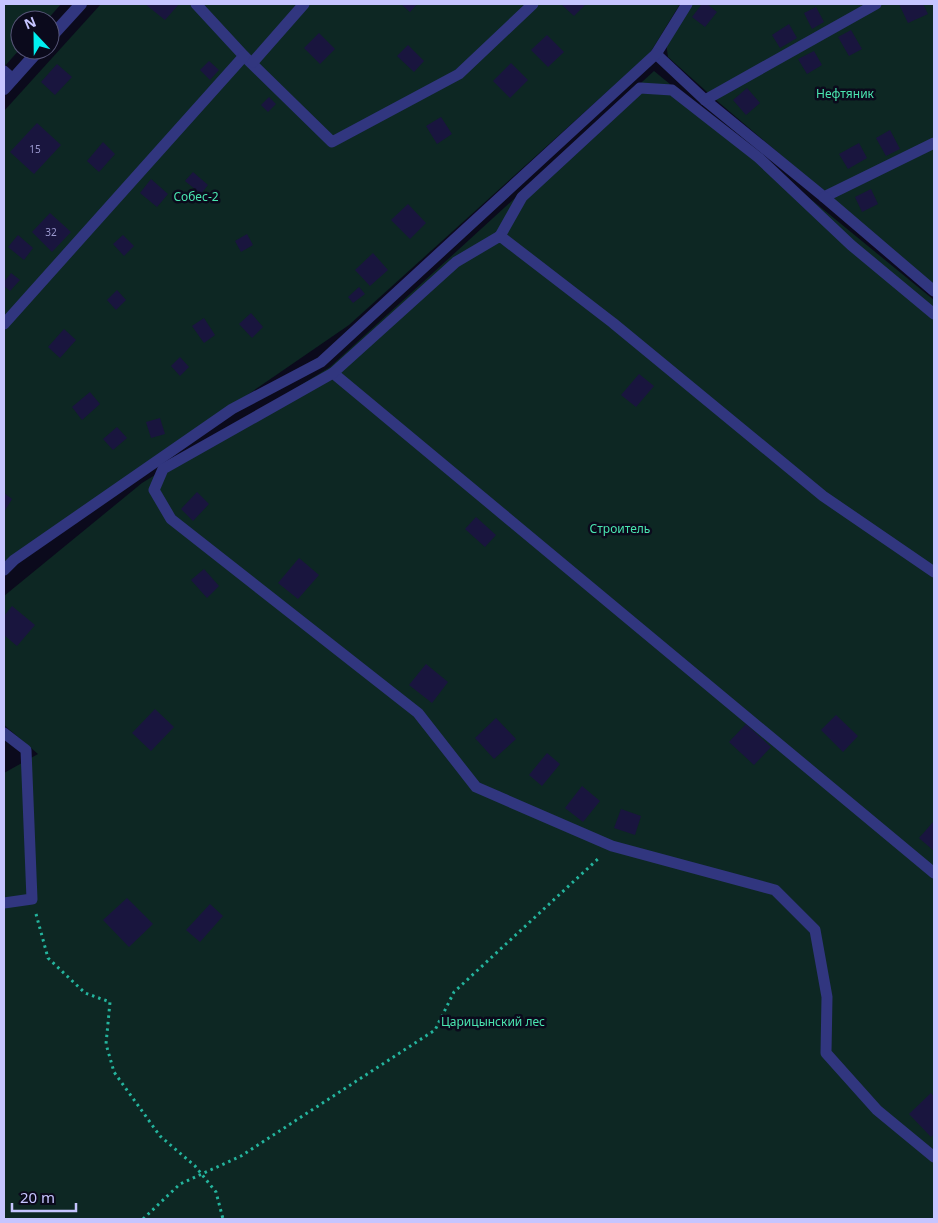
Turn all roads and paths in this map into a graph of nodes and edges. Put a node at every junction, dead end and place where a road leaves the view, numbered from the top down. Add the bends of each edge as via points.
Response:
1 (81, 4) edge
2 (196, 4) edge
3 (304, 4) edge
4 (533, 4) edge
5 (686, 4) edge
6 (876, 4) edge
7 (60, 27) edge
8 (656, 54) junction
9 (248, 59) junction
10 (27, 60) edge
11 (8, 75) edge
12 (4, 89) edge
13 (705, 100) junction
14 (934, 143) edge
15 (824, 197) junction
16 (500, 236) junction
17 (934, 291) edge
18 (934, 314) edge
19 (4, 324) edge
20 (332, 374) junction
21 (4, 570) edge
22 (934, 572) edge
23 (4, 733) edge
24 (612, 846) junction
25 (934, 873) edge
26 (32, 898) junction
27 (4, 904) edge
28 (934, 1157) edge
29 (201, 1174) junction
30 (143, 1219) edge
31 (223, 1219) edge

1 - 7 street
2 - 9 lane
3 - 9 lane
4 - 9 lane via 459,74 332,142
5 - 8 lane
6 - 13 lane
8 - 13 lane
8 - 21 lane via 321,362 232,409
9 - 19 lane
10 - 11 street
11 - 12 street
13 - 15 lane
14 - 15 lane
15 - 17 lane
16 - 18 lane via 522,197 640,88 672,90 759,158 851,245
16 - 20 lane via 456,262
16 - 22 lane via 613,323 823,496
20 - 24 lane via 164,470 154,490 171,519 418,713 476,787
20 - 25 lane
23 - 26 lane via 26,750
24 - 28 lane via 775,890 815,930 827,997 826,1053 877,1110
24 - 29 path via 454,992 435,1030 241,1156
26 - 27 lane
26 - 29 path via 48,958 84,993 110,1002 106,1044 114,1072 160,1136
29 - 30 path via 180,1184
29 - 31 path via 216,1192

